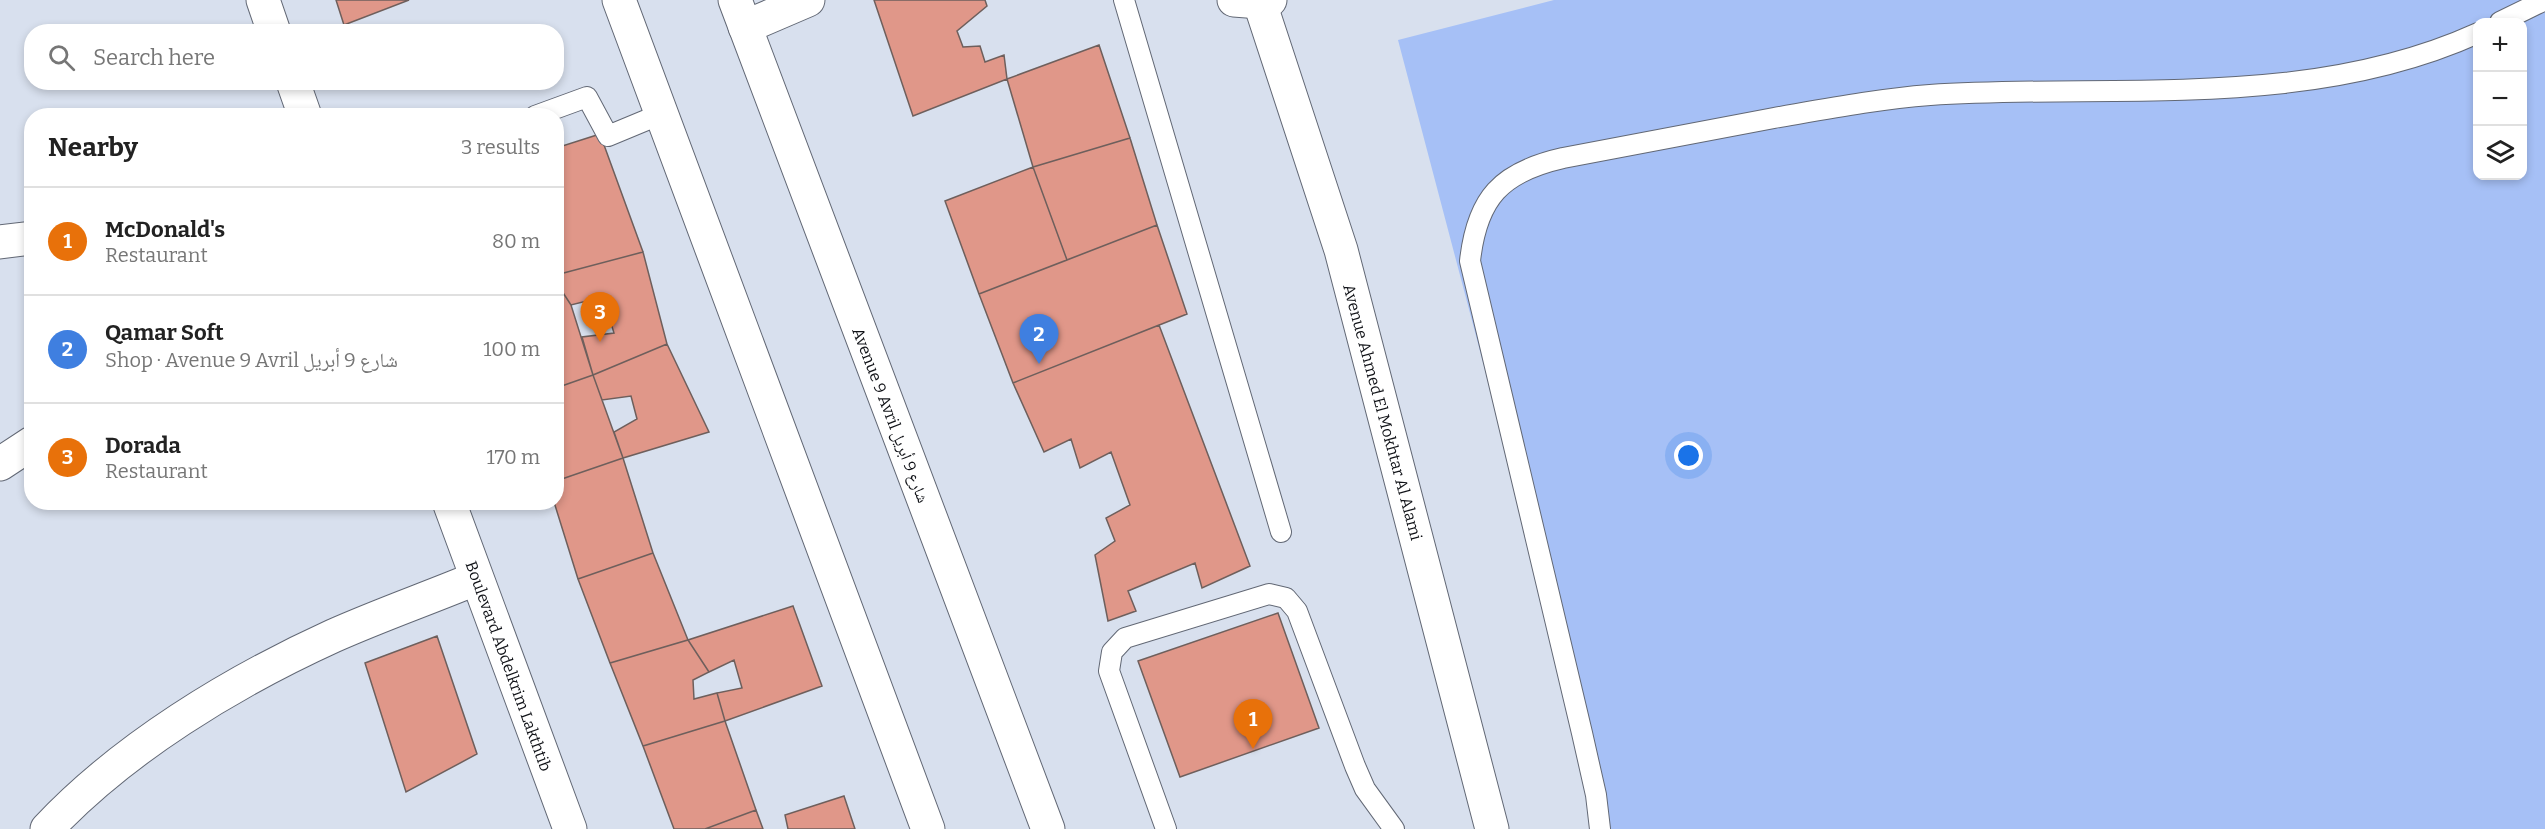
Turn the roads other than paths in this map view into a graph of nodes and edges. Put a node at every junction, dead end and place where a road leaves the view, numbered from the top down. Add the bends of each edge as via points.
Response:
1 (262, 0) edge
2 (619, 0) edge
3 (808, 0) edge
4 (1124, 0) edge
5 (2545, 0) edge
6 (1256, 1) edge
7 (740, 14) edge
8 (2508, 18) edge
9 (271, 24) edge
10 (2473, 35) edge
11 (296, 90) edge
12 (302, 108) edge
13 (557, 108) edge
14 (661, 114) junction
15 (24, 239) edge
16 (0, 242) edge
17 (24, 448) edge
18 (0, 464) edge
19 (452, 510) edge
20 (1281, 532) dead end
21 (477, 578) junction
22 (47, 829) edge
23 (570, 829) edge
24 (928, 829) edge
25 (1048, 829) edge
26 (1166, 829) edge
27 (1394, 829) edge
28 (1492, 829) edge
29 (1600, 829) edge

1 - 9 main road
2 - 14 main road
3 - 7 main road
4 - 20 lane
5 - 8 lane
6 - 28 main road, Avenue Ahmed El Mokhtar Al Alami via 1341,250
7 - 25 main road, Avenue 9 Avril شارع 9 أبريل
10 - 29 lane via 2380,68 2309,81 2162,90 1929,95 1846,105 1533,164 1506,180 1486,203 1473,231 1470,261 1585,744
11 - 12 main road
13 - 14 lane via 587,97 608,136
14 - 24 main road
15 - 16 main road
17 - 18 main road
19 - 21 main road, Boulevard Abdelkrim Lakthtib
21 - 22 main road via 334,636 201,707 130,753
21 - 23 main road, Boulevard Abdelkrim Lakthtib
26 - 27 lane via 1109,671 1112,652 1125,638 1269,594 1286,598 1297,611 1354,766 1365,789

